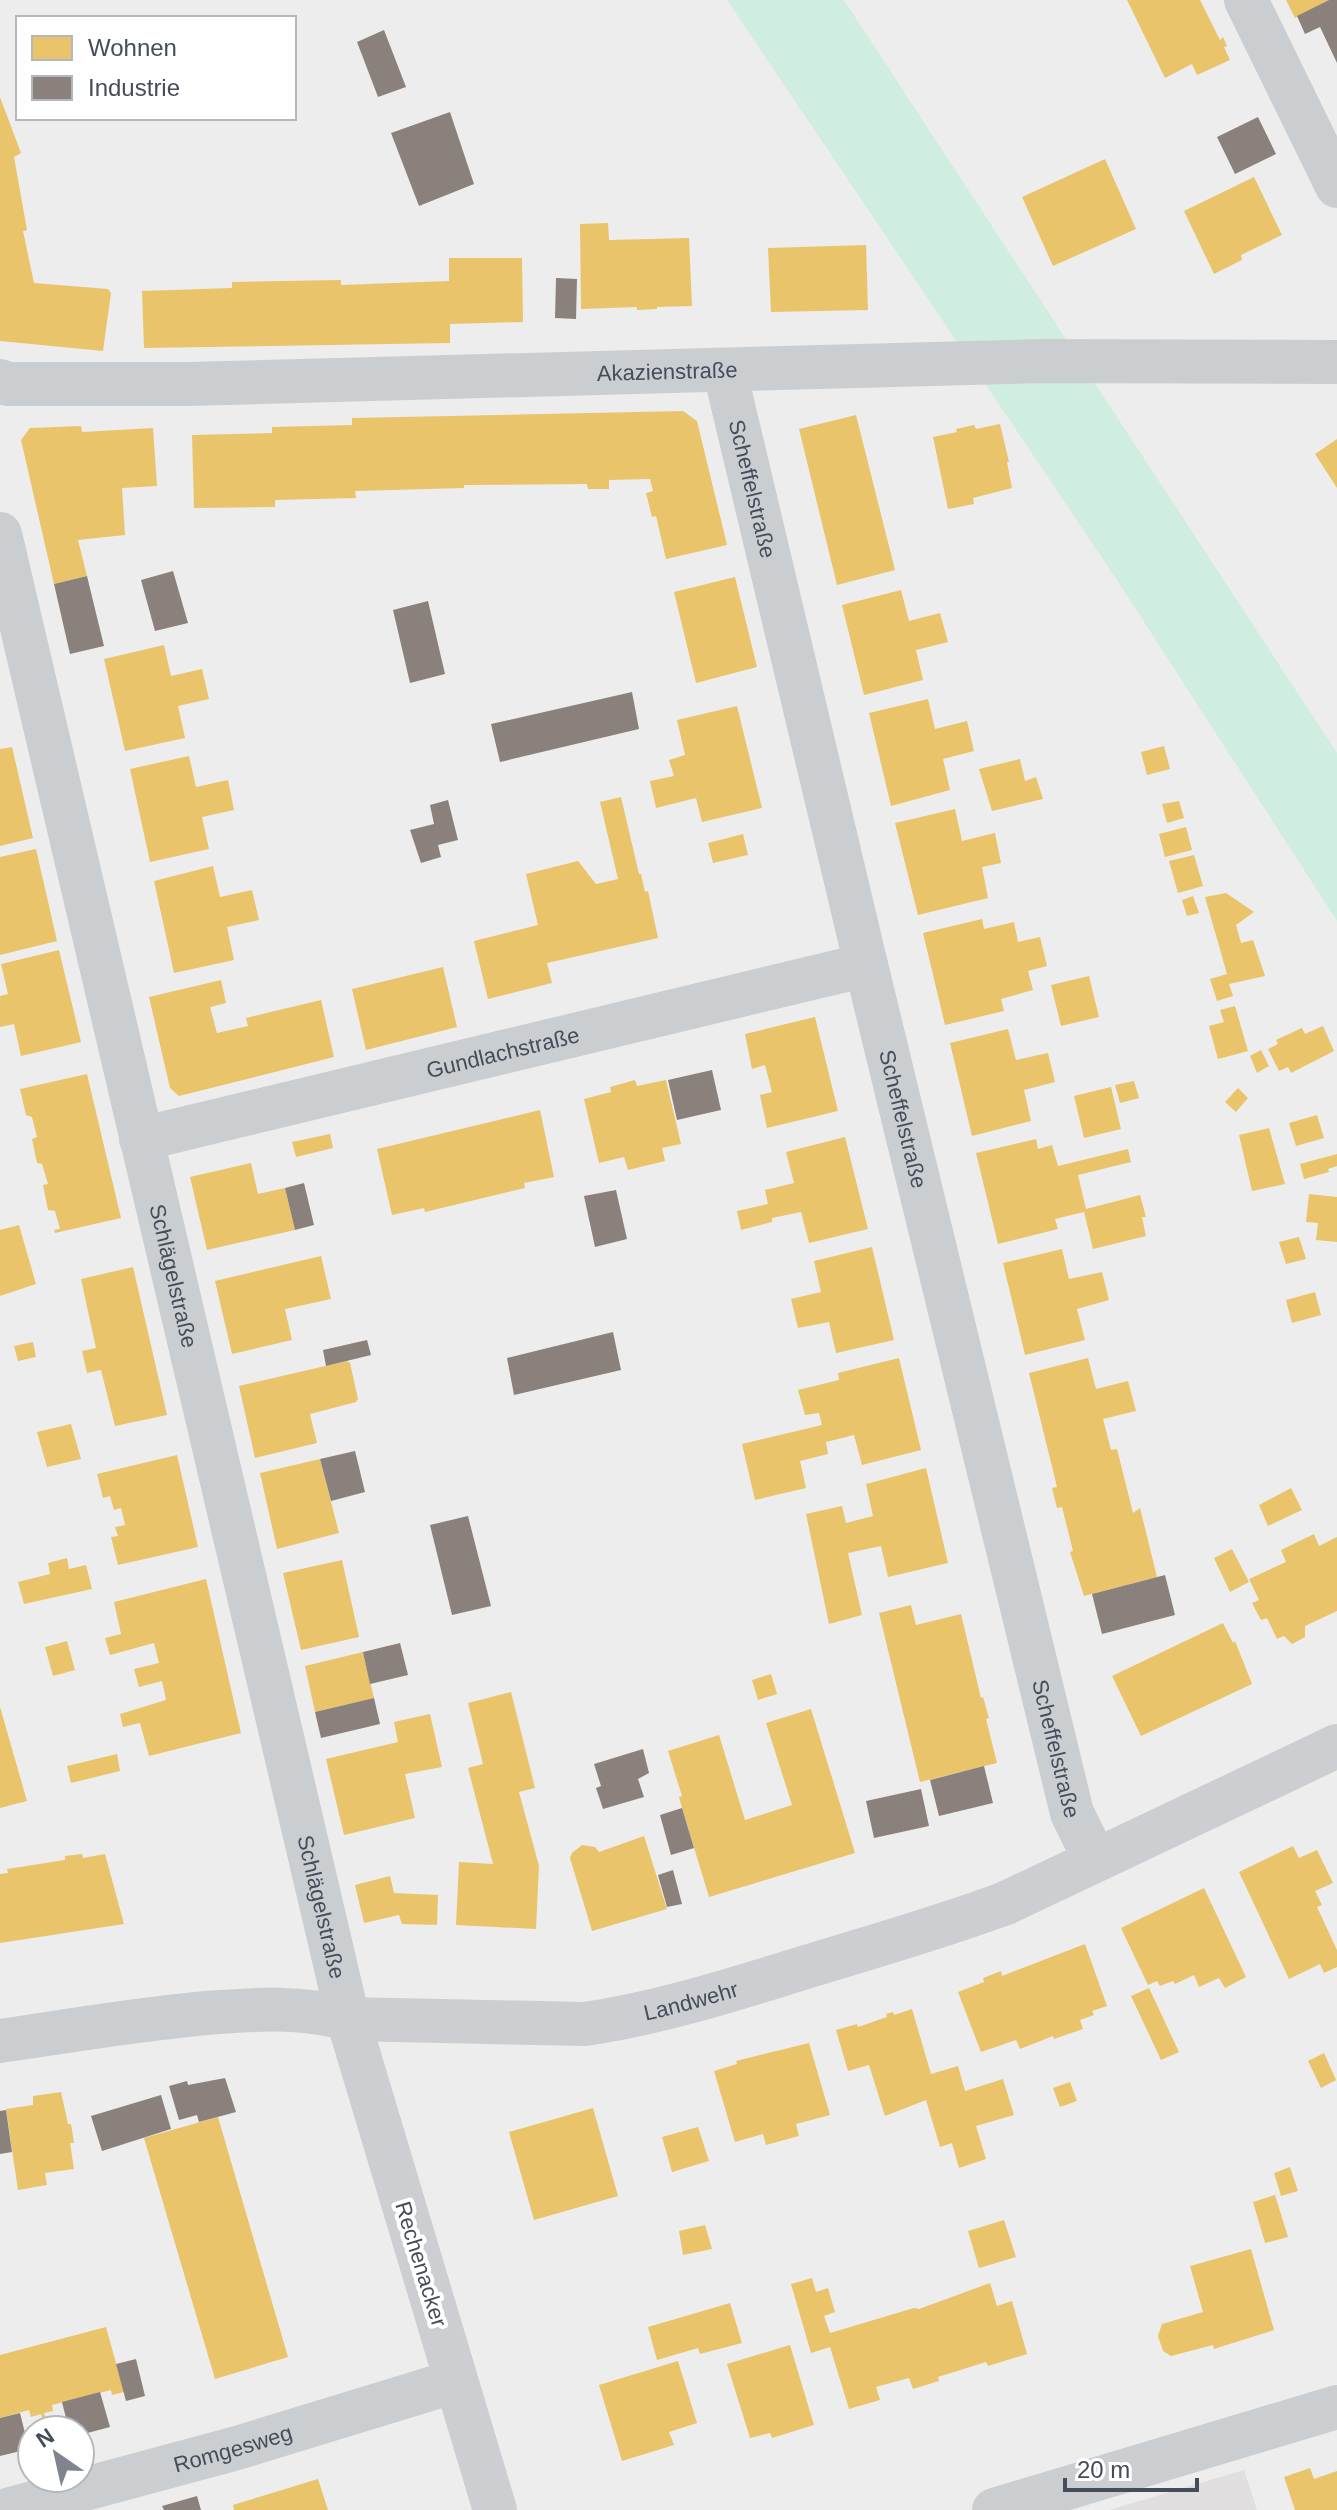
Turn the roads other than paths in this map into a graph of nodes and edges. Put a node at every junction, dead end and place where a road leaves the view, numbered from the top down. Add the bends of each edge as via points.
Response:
1 (1246, 0) edge
2 (1337, 186) edge
3 (1337, 362) edge
4 (725, 372) junction
5 (0, 381) edge
6 (0, 534) edge
7 (866, 965) junction
8 (141, 1139) junction
9 (1337, 1746) edge
10 (1095, 1860) junction
11 (348, 2019) junction
12 (0, 2041) edge
13 (456, 2381) junction
14 (1337, 2407) edge
15 (7, 2510) edge
16 (495, 2510) edge
17 (994, 2510) edge

1 - 2 street
3 - 4 street, Akazienstraße via 1043,361
4 - 5 street, Akazienstraße via 188,384
4 - 7 street, Scheffelstraße
6 - 8 street, Schlägelstraße
7 - 8 street, Gundlachstraße
7 - 10 street, Scheffelstraße via 1072,1813
8 - 11 street, Schlägelstraße
9 - 10 street, Landwehr
10 - 11 street, Landwehr via 960,1920 624,2018 554,2025
11 - 12 street, Landwehr via 319,2011 258,2009
11 - 13 street, Rechenacker
13 - 15 street, Romgesweg
13 - 16 street, Rechenacker
14 - 17 street

